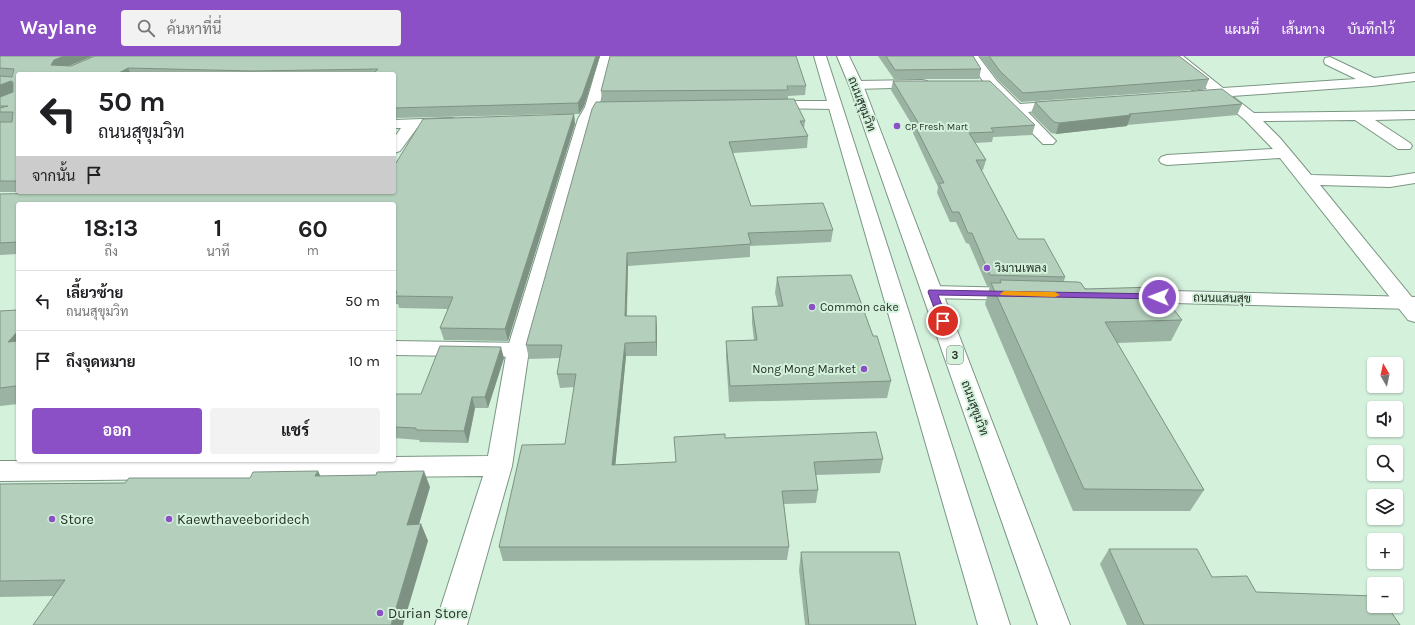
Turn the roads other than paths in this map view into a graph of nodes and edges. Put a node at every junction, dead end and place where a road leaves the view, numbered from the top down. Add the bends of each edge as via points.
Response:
1 (606, 56) edge
2 (820, 56) edge
3 (843, 56) edge
4 (972, 56) edge
5 (1172, 56) edge
6 (1330, 62) dead end
7 (1415, 77) edge
8 (1372, 82) junction
9 (932, 84) edge
10 (977, 84) edge
11 (992, 84) junction
12 (856, 85) junction
13 (1219, 92) junction
14 (1184, 95) edge
15 (1080, 104) edge
16 (834, 105) junction
17 (756, 106) edge
18 (608, 107) edge
19 (1016, 109) junction
20 (582, 115) junction
21 (1415, 115) edge
22 (1359, 116) junction
23 (1250, 117) junction
24 (468, 122) edge
25 (413, 123) junction
26 (396, 124) edge
27 (1048, 141) dead end
28 (396, 145) edge
29 (1404, 146) dead end
30 (1284, 153) junction
31 (1167, 160) dead end
32 (1415, 178) edge
33 (1306, 180) junction
34 (932, 292) junction
35 (1034, 294) edge
36 (1112, 296) edge
37 (1411, 307) edge
38 (396, 348) edge
39 (518, 350) junction
40 (498, 466) junction
41 (12, 467) edge
42 (451, 625) edge
43 (994, 625) edge
44 (1054, 625) edge

1 - 20 street
2 - 16 street, ถนนสุขุมวิท
3 - 12 street, ถนนสุขุมวิท / 3
4 - 11 street
5 - 13 street
6 - 8 street
7 - 8 street
8 - 13 street
9 - 12 street
10 - 11 street
11 - 19 street
12 - 34 street, ถนนสุขุมวิท / 3
13 - 14 street
13 - 23 street
15 - 19 street
16 - 17 street
16 - 43 street, ถนนสุขุมวิท
18 - 20 street
19 - 27 street
20 - 39 street
21 - 22 street
22 - 23 street
22 - 29 street
23 - 30 street
24 - 25 street
25 - 26 street
25 - 28 street
30 - 31 street
30 - 33 street
32 - 33 street via 1390,182
33 - 37 street
34 - 35 street
34 - 44 street, ถนนสุขุมวิท / 3
36 - 37 street, ถนนแสนสุข
38 - 39 street
39 - 40 street
40 - 41 street
40 - 42 street

